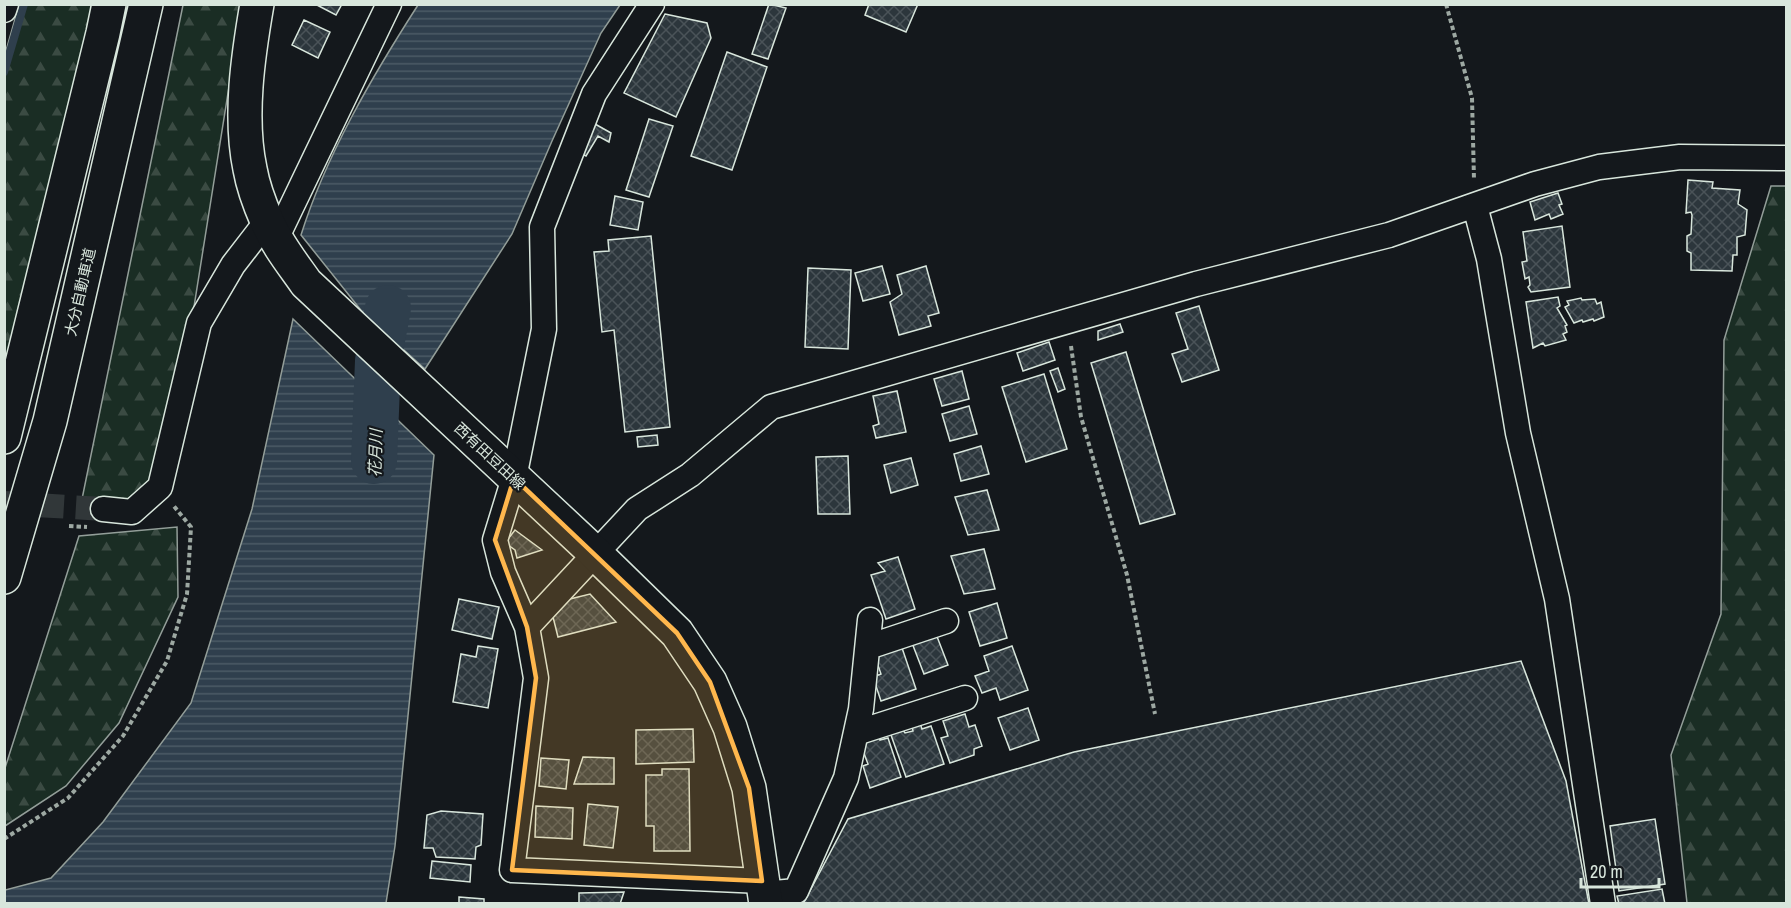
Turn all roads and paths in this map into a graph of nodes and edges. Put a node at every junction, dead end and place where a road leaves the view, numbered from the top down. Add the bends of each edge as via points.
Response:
1 (6, 4) edge
2 (109, 4) edge
3 (146, 4) edge
4 (257, 4) edge
5 (389, 4) edge
6 (652, 4) edge
7 (1446, 4) edge
8 (4, 10) edge
9 (1786, 158) edge
10 (1475, 206) junction
11 (272, 230) junction
12 (1068, 321) junction
13 (4, 436) edge
14 (504, 469) junction
15 (160, 487) junction
16 (103, 509) tunnel mouth
17 (596, 554) junction
18 (4, 577) edge
19 (870, 620) dead end
20 (946, 621) dead end
21 (527, 627) junction
22 (868, 647) junction
23 (965, 698) dead end
24 (1155, 714) dead end
25 (856, 733) junction
26 (4, 839) edge
27 (764, 893) edge
28 (1603, 903) edge

1 - 8 street
2 - 13 main road
3 - 18 main road, 大分自動車道 via 50,421
4 - 11 main road, 西有田豆田線 via 249,48 245,116 250,169
5 - 11 street
6 - 14 street via 594,94 542,227 544,329
7 - 10 path via 1472,98
9 - 10 street via 1680,157 1599,167
10 - 12 street via 1389,235
10 - 28 street via 1489,260 1518,433 1557,599
11 - 14 main road, 西有田豆田線 via 306,283
11 - 15 street via 233,265 199,323
12 - 17 street via 771,407 690,475 637,508
12 - 24 path via 1081,417 1127,575
14 - 17 main road, 西有田豆田線
14 - 21 street via 495,540 503,572
15 - 16 street via 132,512
15 - 26 path via 191,527 187,594 167,661 123,736 68,798
17 - 21 street
17 - 27 main road, 西有田豆田線 via 676,633 710,682 730,727 749,788
19 - 22 street
20 - 22 street
21 - 27 street via 536,678 512,870
22 - 25 street
23 - 25 street
25 - 27 street via 846,778 796,891

